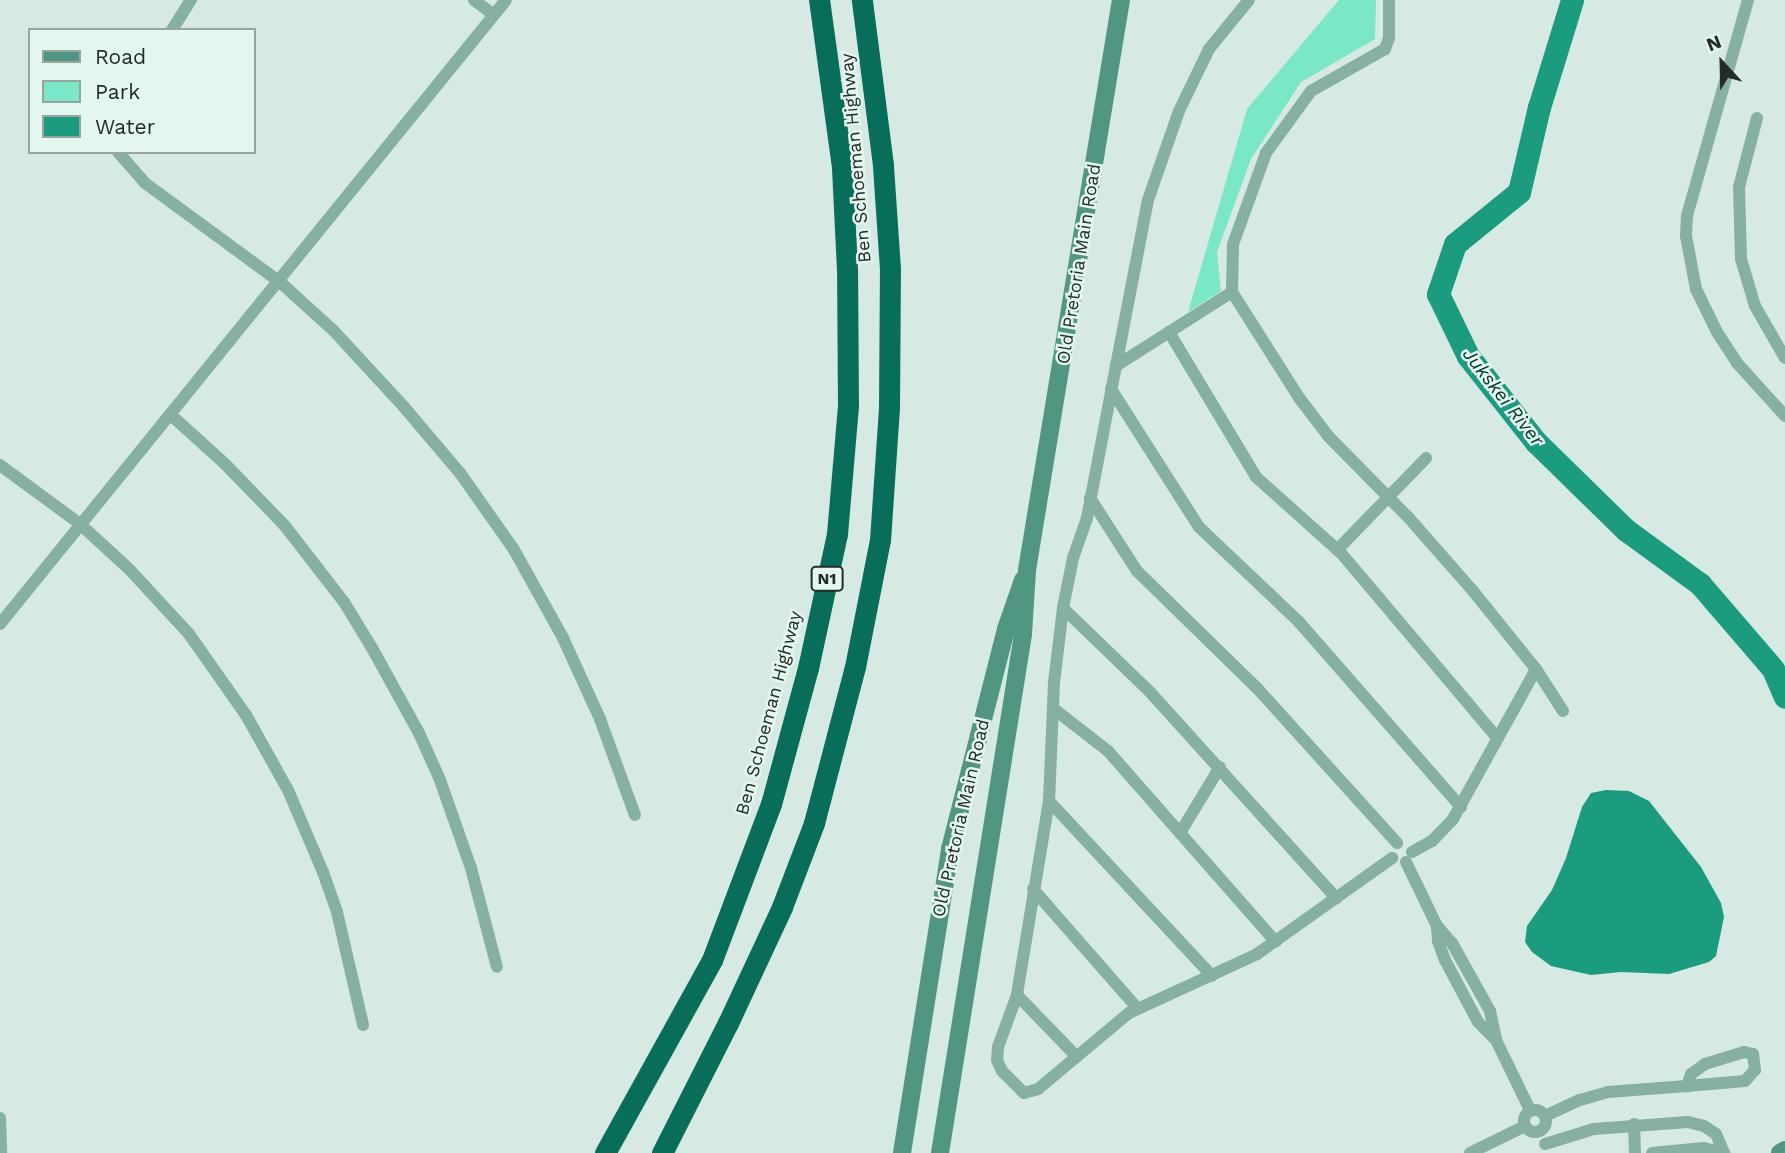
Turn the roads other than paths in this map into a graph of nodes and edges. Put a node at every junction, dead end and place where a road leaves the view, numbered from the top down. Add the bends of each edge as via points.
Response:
1 (191, 0) edge
2 (474, 0) edge
3 (506, 0) edge
4 (819, 0) edge
5 (862, 0) edge
6 (1121, 0) edge
7 (1249, 0) edge
8 (1389, 0) edge
9 (1748, 0) edge
10 (494, 15) junction
11 (173, 28) edge
12 (1757, 118) dead end
13 (120, 154) edge
14 (280, 282) junction
15 (1232, 292) junction
16 (1169, 332) junction
17 (1785, 358) edge
18 (1116, 366) junction
19 (1111, 389) junction
20 (171, 415) junction
21 (1785, 416) edge
22 (1426, 458) dead end
23 (0, 465) edge
24 (1388, 497) junction
25 (1090, 498) junction
26 (80, 524) junction
27 (1337, 550) junction
28 (1027, 570) junction
29 (1063, 608) junction
30 (0, 624) edge
31 (1536, 669) junction
32 (1054, 709) junction
33 (1563, 711) dead end
34 (1498, 739) junction
35 (1220, 767) junction
36 (1049, 801) junction
37 (1461, 807) junction
38 (635, 815) dead end
39 (1180, 833) junction
40 (1397, 844) junction
41 (1409, 857) junction
42 (1392, 858) junction
43 (1033, 889) junction
44 (1336, 898) junction
45 (1437, 926) junction
46 (1276, 942) junction
47 (497, 967) dead end
48 (1212, 976) junction
49 (1017, 995) junction
50 (1137, 1008) junction
51 (363, 1025) dead end
52 (1496, 1041) junction
53 (1077, 1056) junction
54 (1686, 1086) junction
55 (1530, 1110) junction
56 (1545, 1116) junction
57 (0, 1118) edge
58 (1634, 1124) junction
59 (1525, 1126) junction
60 (1539, 1131) junction
61 (942, 1149) edge
62 (1547, 1149) edge
63 (1785, 1150) edge
64 (663, 1151) edge
65 (900, 1151) edge
66 (1, 1153) edge
67 (605, 1153) edge
68 (1470, 1153) edge
69 (1635, 1153) edge
70 (1652, 1153) edge
71 (1724, 1153) edge
72 (1780, 1153) edge

1 - 11 street
2 - 10 street
3 - 10 street
4 - 67 highway, Ben Schoeman Highway / N1 via 842,167 847,271 848,405 837,534 771,804 712,960
5 - 64 highway, Ben Schoeman Highway / N1 via 883,164 890,269 889,407 880,540 844,716 814,823 729,1023
6 - 28 main road, Old Pretoria Main Road
7 - 18 street via 1209,48 1179,111 1148,200
8 - 15 street via 1385,49 1311,91 1266,153 1233,244
9 - 21 street via 1687,215 1686,236 1696,289 1717,332 1737,363
10 - 14 street
12 - 17 street via 1739,187 1741,259 1755,306
13 - 14 street via 145,183
14 - 20 street
14 - 38 street via 404,407 460,473 513,548 582,677
15 - 16 street
15 - 24 street via 1300,399 1329,437
16 - 18 street
16 - 27 street via 1256,477
18 - 19 street
19 - 25 street
19 - 37 street via 1199,527 1299,622
20 - 26 street
20 - 47 street via 285,526 344,602 372,648 440,780 471,868
22 - 24 street
23 - 26 street
24 - 27 street
24 - 31 street
25 - 29 street
25 - 40 street via 1151,586 1257,688
26 - 30 street
26 - 51 street via 189,635 267,748 327,883
27 - 34 street
28 - 61 main road, Old Pretoria Main Road via 1023,634
28 - 65 main road, Old Pretoria Main Road via 1006,629 950,849
29 - 32 street
29 - 35 street
31 - 33 street
31 - 34 street
32 - 36 street
32 - 39 street via 1108,751
34 - 37 street
35 - 39 street
35 - 44 street
36 - 43 street
36 - 48 street
37 - 41 street via 1444,830
39 - 46 street
40 - 41 street via 1408,845
40 - 42 street
41 - 42 street via 1398,863
41 - 45 street
42 - 44 street
43 - 49 street
43 - 50 street
44 - 46 street
45 - 52 street via 1486,1005
45 - 52 street via 1445,960 1473,1013
46 - 48 street
48 - 50 street
49 - 53 street
49 - 53 street via 997,1060 1019,1091 1038,1089
50 - 53 street
52 - 55 street
54 - 54 street via 1749,1079 1755,1070 1754,1054 1744,1052 1705,1064 1691,1074
54 - 56 street via 1594,1095
55 - 56 street
55 - 59 street
56 - 60 street via 1546,1123
57 - 66 street
58 - 62 street via 1571,1134
58 - 69 street
58 - 71 street via 1688,1122 1704,1126 1716,1134
59 - 60 street
59 - 68 street
60 - 62 street
63 - 72 main road
70 - 71 street via 1704,1148

